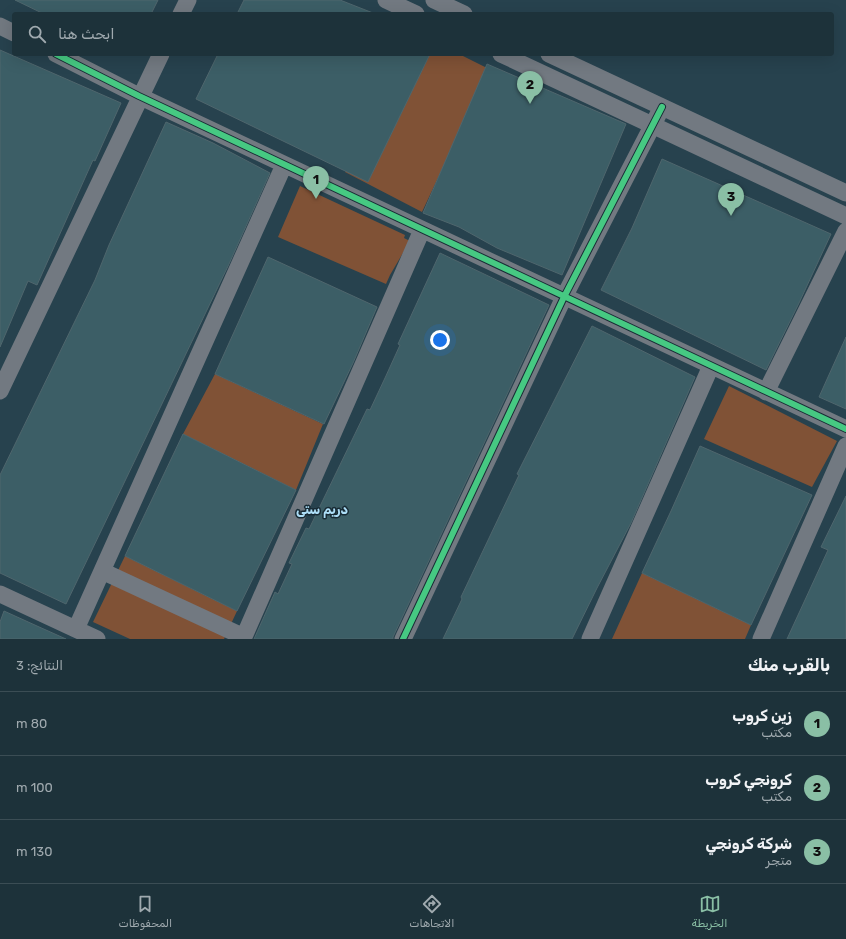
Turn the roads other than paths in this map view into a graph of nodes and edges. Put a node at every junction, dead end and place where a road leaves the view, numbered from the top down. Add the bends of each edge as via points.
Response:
1 (188, 0) edge
2 (386, 0) edge
3 (429, 0) edge
4 (434, 0) edge
5 (182, 12) edge
6 (412, 12) edge
7 (424, 12) edge
8 (460, 12) edge
9 (60, 56) edge
10 (160, 56) edge
11 (505, 56) edge
12 (553, 56) edge
13 (139, 96) junction
14 (662, 107) junction
15 (653, 125) junction
16 (284, 165) junction
17 (846, 193) edge
18 (846, 216) edge
19 (422, 230) junction
20 (846, 231) edge
21 (564, 297) junction
22 (711, 366) junction
23 (0, 391) edge
24 (766, 392) junction
25 (846, 429) edge
26 (846, 446) edge
27 (102, 571) junction
28 (0, 594) edge
29 (76, 629) junction
30 (244, 638) edge
31 (97, 639) edge
32 (403, 639) edge
33 (590, 639) edge
34 (761, 639) edge

1 - 5 street
2 - 6 street
3 - 7 street
4 - 8 street
9 - 13 street
10 - 13 street
11 - 15 street
12 - 14 street
13 - 16 street
13 - 23 street
14 - 15 street
14 - 17 street
15 - 18 street
15 - 21 street
16 - 19 street
16 - 27 street
19 - 21 street
19 - 30 street
20 - 24 street
21 - 22 street
21 - 32 street
22 - 24 street
22 - 33 street
24 - 25 street
26 - 34 street
27 - 29 street
27 - 30 street
28 - 29 street
29 - 31 street

